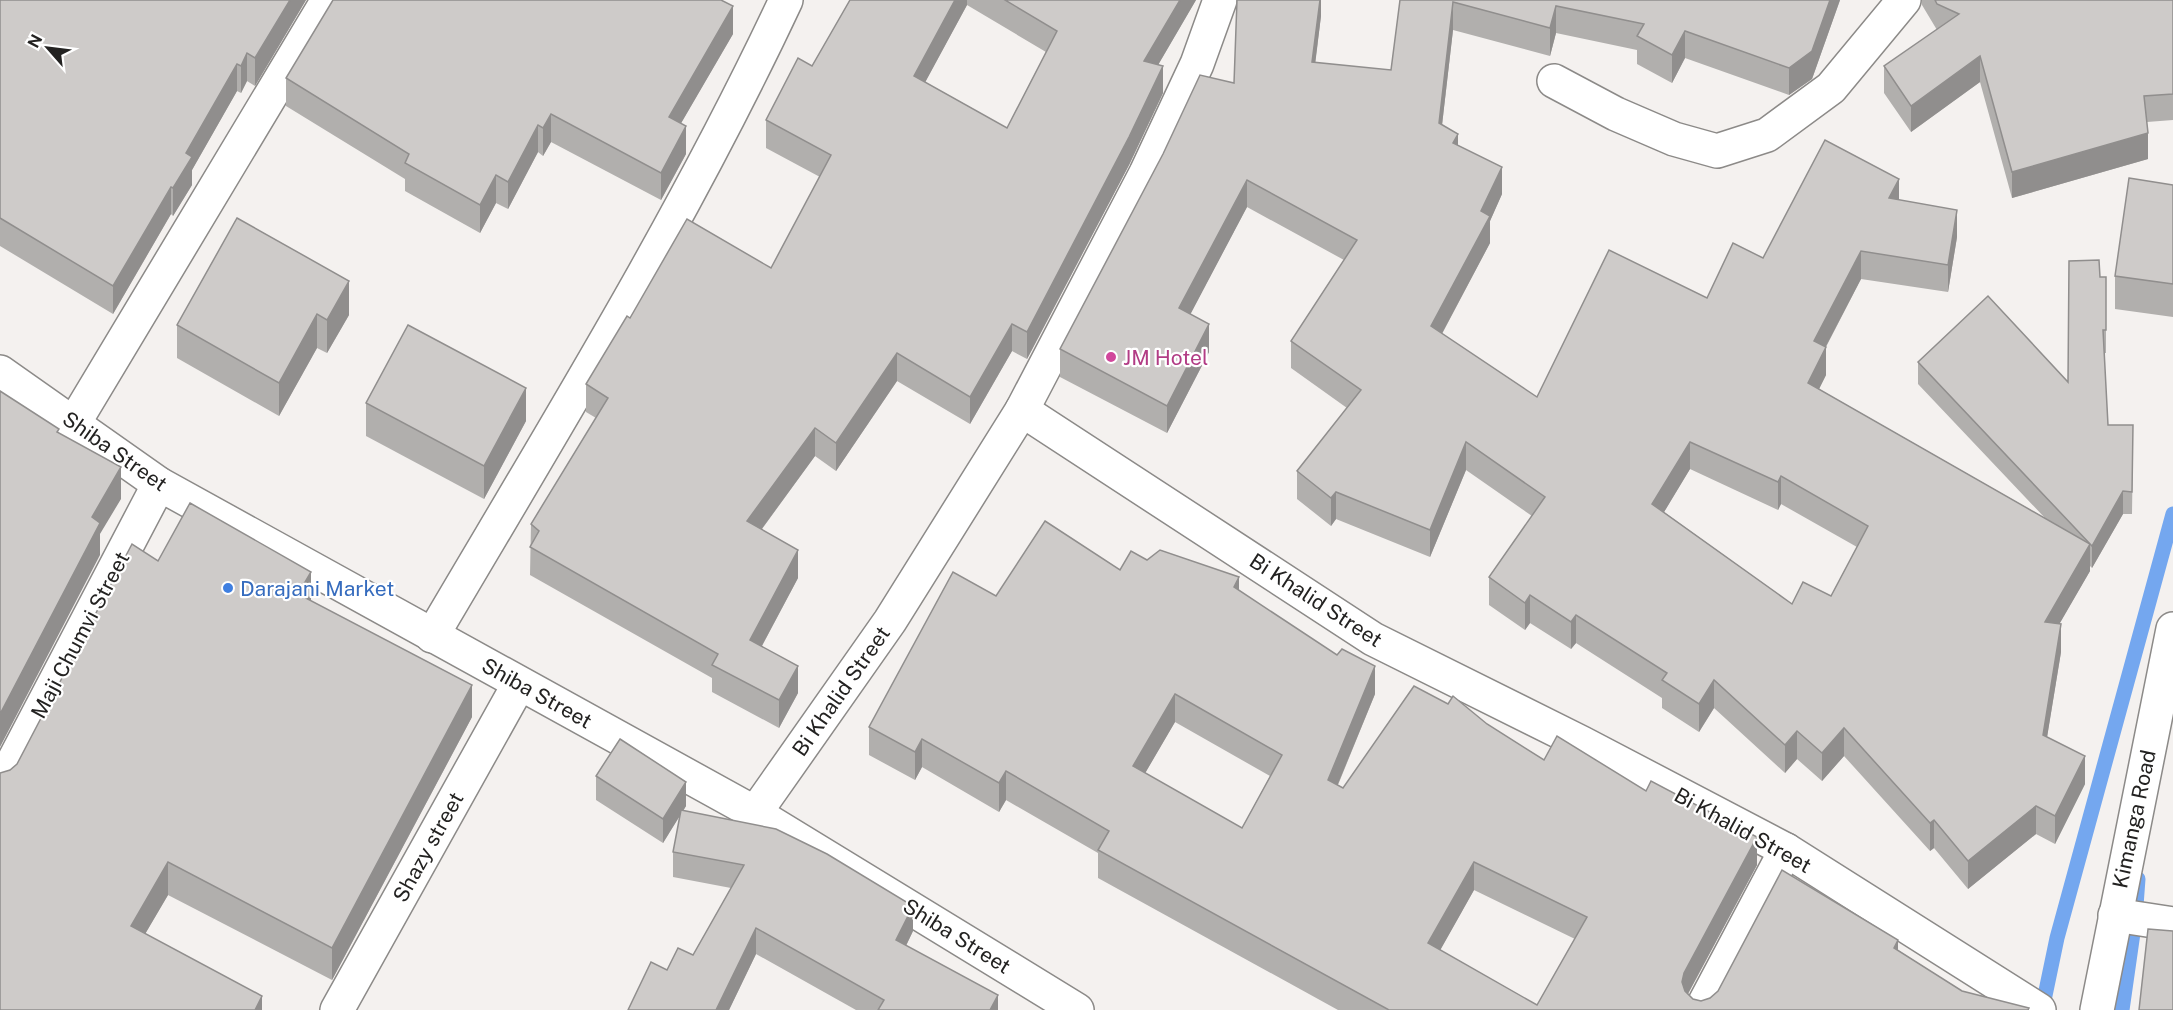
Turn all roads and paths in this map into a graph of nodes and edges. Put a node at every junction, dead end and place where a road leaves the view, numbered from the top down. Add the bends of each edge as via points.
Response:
1 (328, 0) edge
2 (786, 0) edge
3 (1220, 0) edge
4 (1904, 0) edge
5 (1554, 81) dead end
6 (0, 372) edge
7 (1022, 410) junction
8 (74, 423) junction
9 (159, 484) junction
10 (2173, 629) edge
11 (432, 636) junction
12 (519, 684) junction
13 (0, 787) edge
14 (755, 813) junction
15 (1786, 850) junction
16 (2115, 915) junction
17 (2173, 924) edge
18 (337, 1010) edge
19 (1077, 1010) edge
20 (1701, 1010) edge
21 (2039, 1010) edge
22 (2097, 1010) edge

1 - 8 street
2 - 11 street via 746,86 608,339
3 - 7 street via 1197,64 1146,173
4 - 5 street via 1831,88 1767,135 1717,151 1674,139
6 - 8 street, Shiba Street
7 - 14 street, Bi Khalid Street via 890,621
7 - 15 street, Bi Khalid Street via 1373,639
8 - 9 street, Shiba Street
9 - 11 street, Shiba Street
9 - 13 street, Maji Chumvi Street
10 - 16 street, Kimanga Road
11 - 12 street, Shiba Street
12 - 14 street, Shiba Street
12 - 18 street, Shazy street
14 - 19 street, Shiba Street
15 - 20 street
15 - 21 street, Bi Khalid Street
16 - 17 street
16 - 22 street, Kimanga Road

